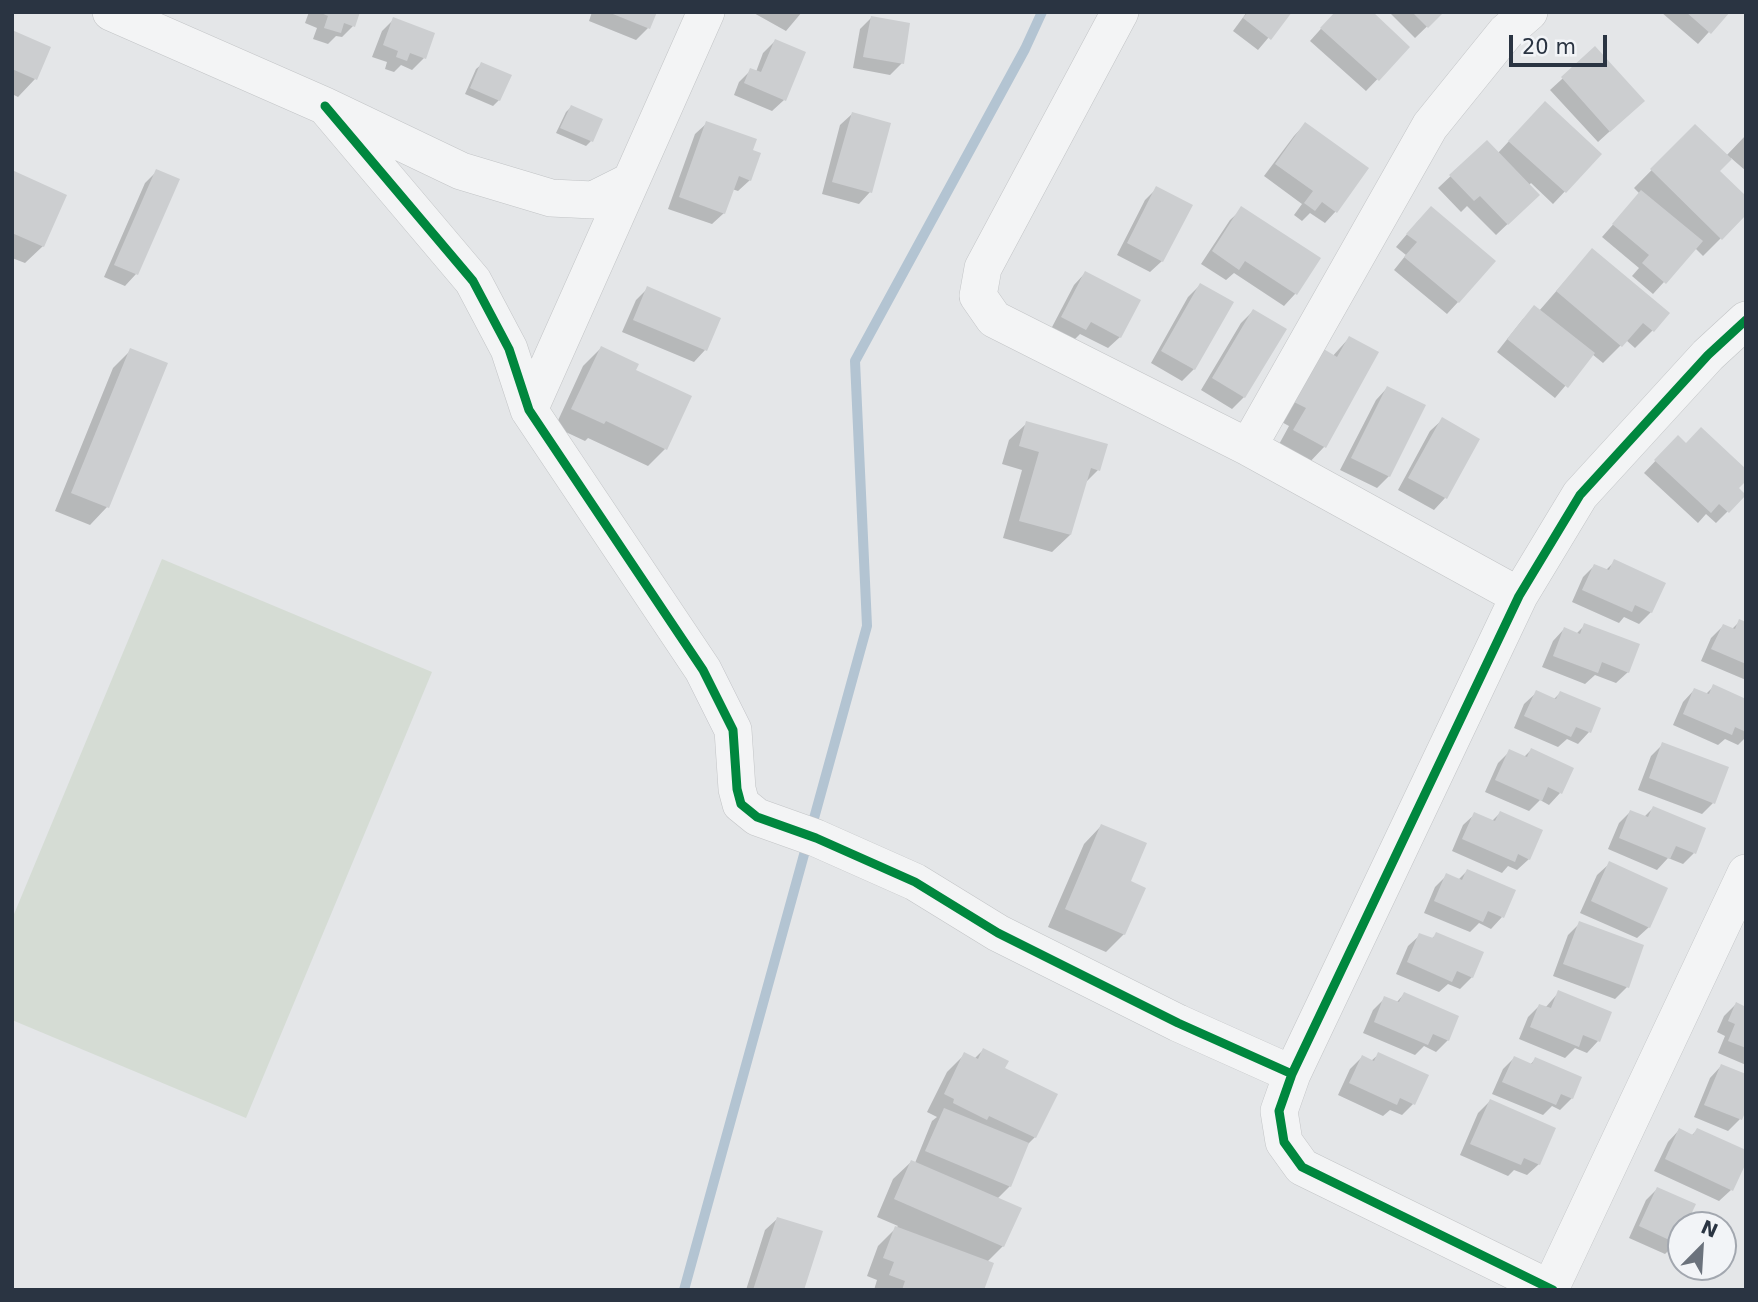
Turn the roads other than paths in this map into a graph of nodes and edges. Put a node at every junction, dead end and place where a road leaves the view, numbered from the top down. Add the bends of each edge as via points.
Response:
1 (111, 12) edge
2 (706, 12) edge
3 (1120, 12) edge
4 (1530, 12) edge
5 (325, 106) junction
6 (631, 181) junction
7 (1746, 320) edge
8 (529, 410) junction
9 (1248, 447) junction
10 (1519, 596) junction
11 (1746, 873) edge
12 (1292, 1074) junction
13 (1551, 1289) edge

1 - 5 street
2 - 6 street
3 - 9 street via 983,268 978,296 994,319
4 - 9 street via 1506,32 1430,126
5 - 6 street via 461,171 551,198 593,200
5 - 8 street via 473,281 509,349
6 - 8 street
7 - 10 street via 1580,495
8 - 12 street via 703,670 733,730 741,804 757,817 915,882 998,933
9 - 10 street
10 - 12 street
11 - 13 street
12 - 13 street via 1279,1111 1284,1142 1302,1167

